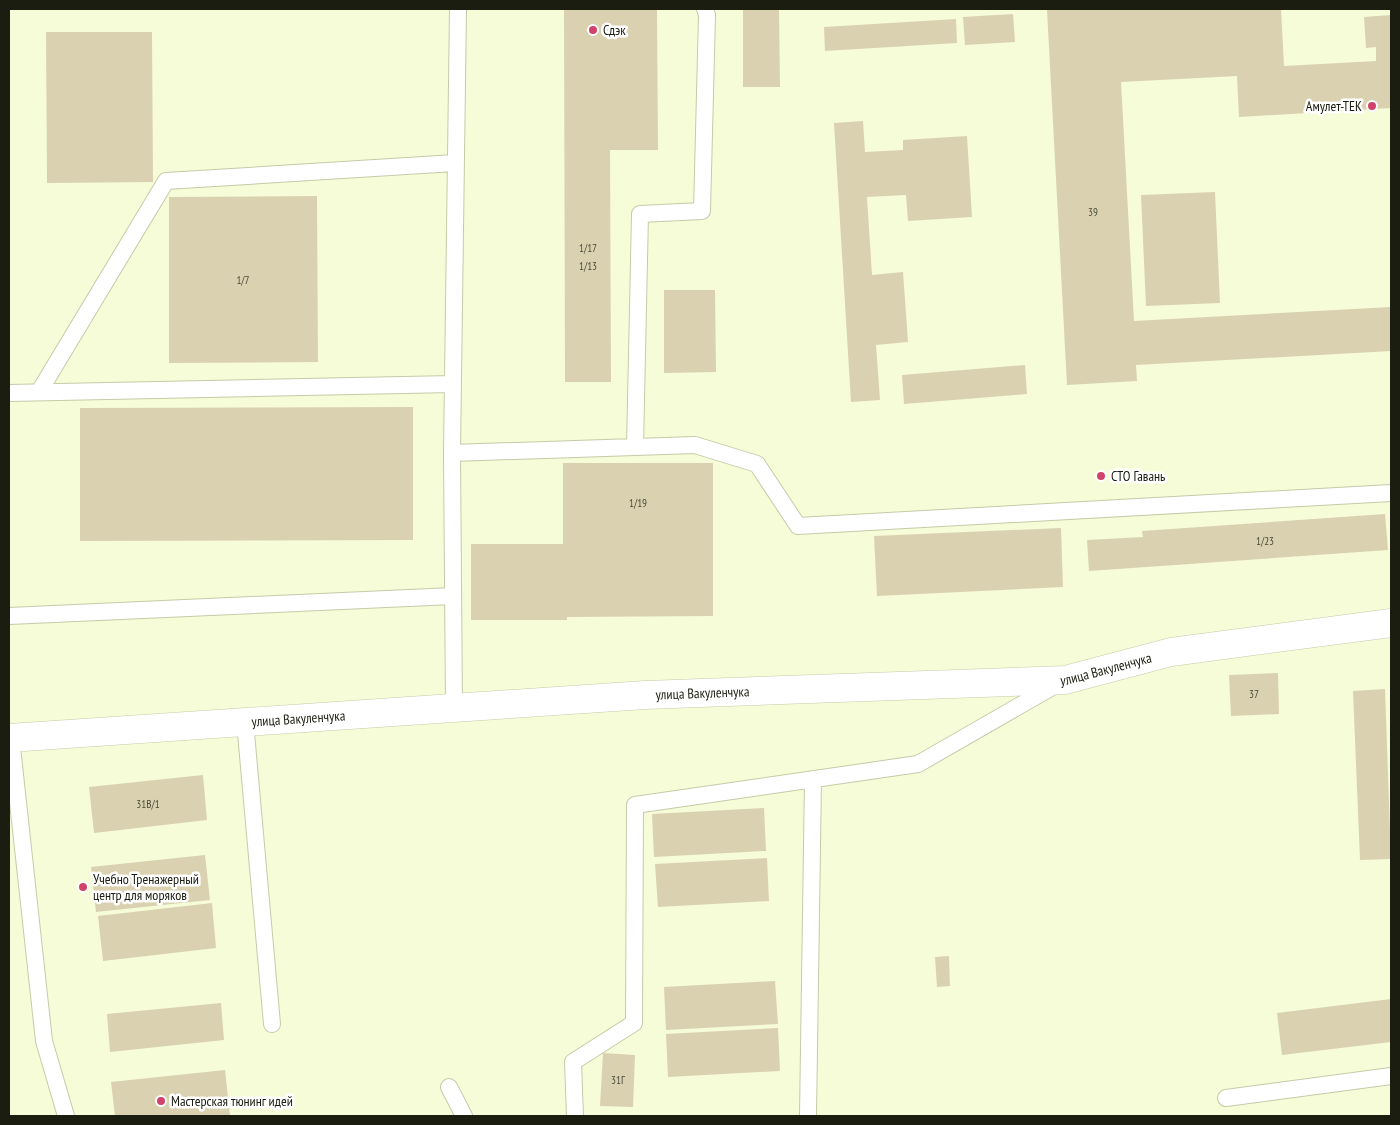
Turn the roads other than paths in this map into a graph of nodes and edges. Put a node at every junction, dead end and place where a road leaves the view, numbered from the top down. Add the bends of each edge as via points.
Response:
1 (458, 9) edge
2 (704, 9) edge
3 (456, 163) junction
4 (453, 384) junction
5 (39, 392) junction
6 (9, 393) edge
7 (635, 447) junction
8 (452, 453) junction
9 (1391, 493) edge
10 (453, 596) junction
11 (9, 616) edge
12 (1391, 623) edge
13 (1065, 680) junction
14 (454, 708) junction
15 (245, 722) junction
16 (10, 738) edge
17 (813, 779) junction
18 (272, 1024) dead end
19 (1391, 1076) edge
20 (449, 1087) dead end
21 (1226, 1098) dead end
22 (66, 1116) edge
23 (464, 1116) edge
24 (575, 1116) edge
25 (808, 1116) edge

1 - 3 lane
2 - 7 lane via 707,15 702,211 640,214
3 - 4 lane
3 - 5 lane via 166,182
4 - 5 lane
4 - 8 lane
5 - 6 lane
7 - 8 lane
7 - 9 lane via 695,445 756,464 798,526
8 - 10 lane
10 - 11 lane
10 - 14 lane
12 - 13 street, улица Вакуленчука via 1171,652
13 - 14 street, улица Вакуленчука via 645,695
13 - 17 lane via 918,764
14 - 15 street, улица Вакуленчука
15 - 16 street, улица Вакуленчука
15 - 18 lane
16 - 22 lane via 44,1041
17 - 24 lane via 635,805 634,1023 573,1062
17 - 25 lane
19 - 21 lane
20 - 23 lane

